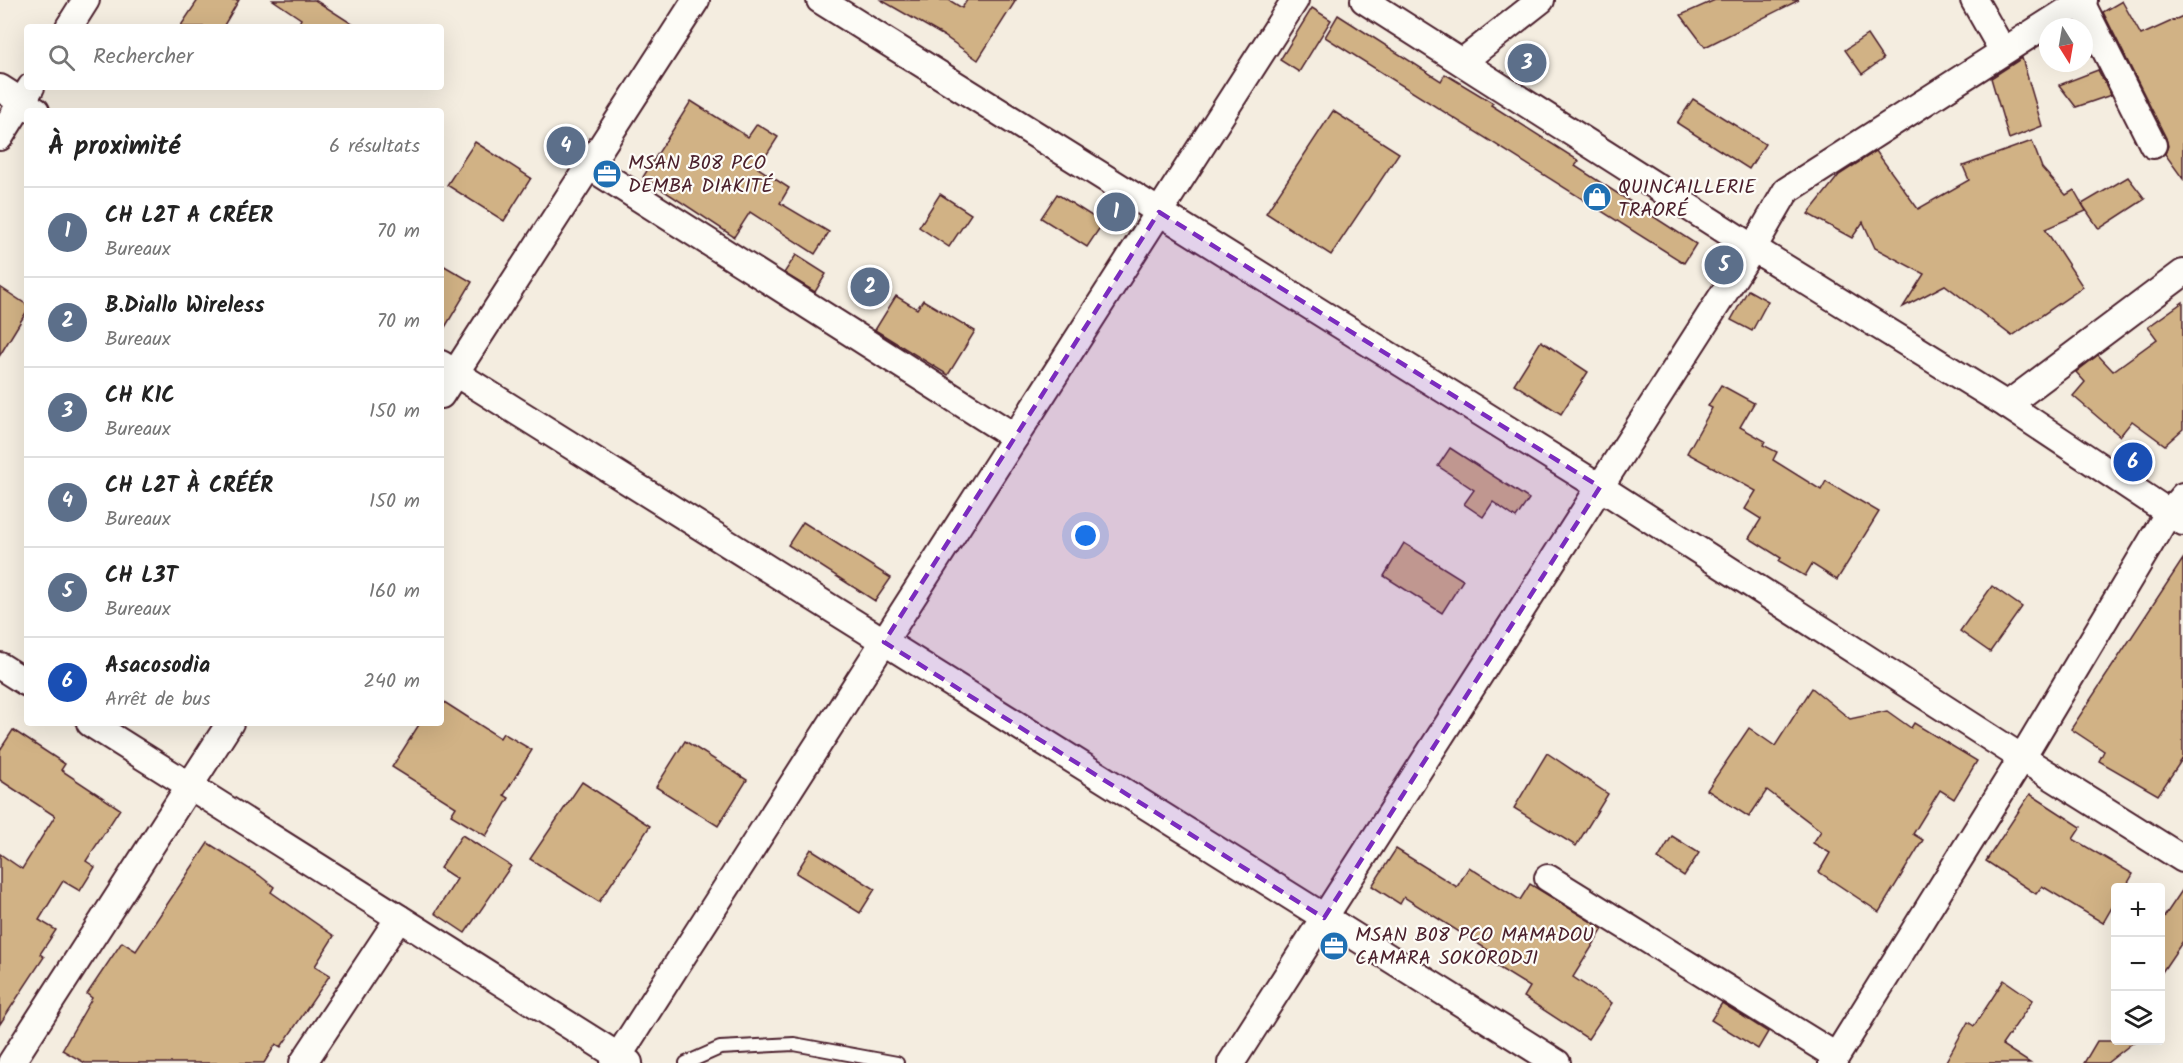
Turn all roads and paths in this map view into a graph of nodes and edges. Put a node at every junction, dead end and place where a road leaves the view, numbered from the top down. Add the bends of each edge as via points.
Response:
1 (86, 0) edge
2 (696, 0) edge
3 (820, 0) edge
4 (1295, 0) edge
5 (1364, 0) edge
6 (1542, 0) edge
7 (1974, 0) edge
8 (2083, 1) edge
9 (71, 24) edge
10 (2002, 51) junction
11 (1462, 62) junction
12 (0, 88) edge
13 (30, 100) edge
14 (0, 137) edge
15 (2153, 145) dead end
16 (589, 166) junction
17 (1159, 212) junction
18 (1753, 248) junction
19 (2183, 273) edge
20 (448, 369) edge
21 (444, 384) edge
22 (2007, 405) junction
23 (1015, 437) junction
24 (1600, 487) junction
25 (2178, 510) edge
26 (884, 642) junction
27 (95, 726) edge
28 (228, 726) edge
29 (2022, 758) junction
30 (190, 785) junction
31 (2183, 859) edge
32 (1548, 878) dead end
33 (399, 918) junction
34 (1324, 918) junction
35 (1834, 1060) edge
36 (620, 1061) edge
37 (11, 1063) edge
38 (303, 1063) edge
39 (686, 1063) edge
40 (897, 1063) edge
41 (1231, 1063) edge
42 (1557, 1063) edge

1 - 9 street
2 - 16 street
3 - 17 street
4 - 17 street
5 - 11 street
6 - 11 street
7 - 10 street
8 - 10 street
8 - 15 street
10 - 18 street via 1786,191
11 - 18 street
12 - 13 street
13 - 14 street
16 - 20 street
16 - 23 street
17 - 23 street
17 - 24 street
18 - 22 street
18 - 24 street
19 - 22 street
20 - 21 street
20 - 26 street
22 - 25 street
23 - 26 street
24 - 29 street
24 - 34 street
25 - 29 street
26 - 34 street
26 - 36 street
27 - 30 street
28 - 30 street
29 - 31 street
29 - 35 street
30 - 33 street
30 - 37 street
32 - 35 street
33 - 36 street
33 - 38 street
34 - 41 street
34 - 42 street
39 - 40 lane via 720,1048 794,1044

